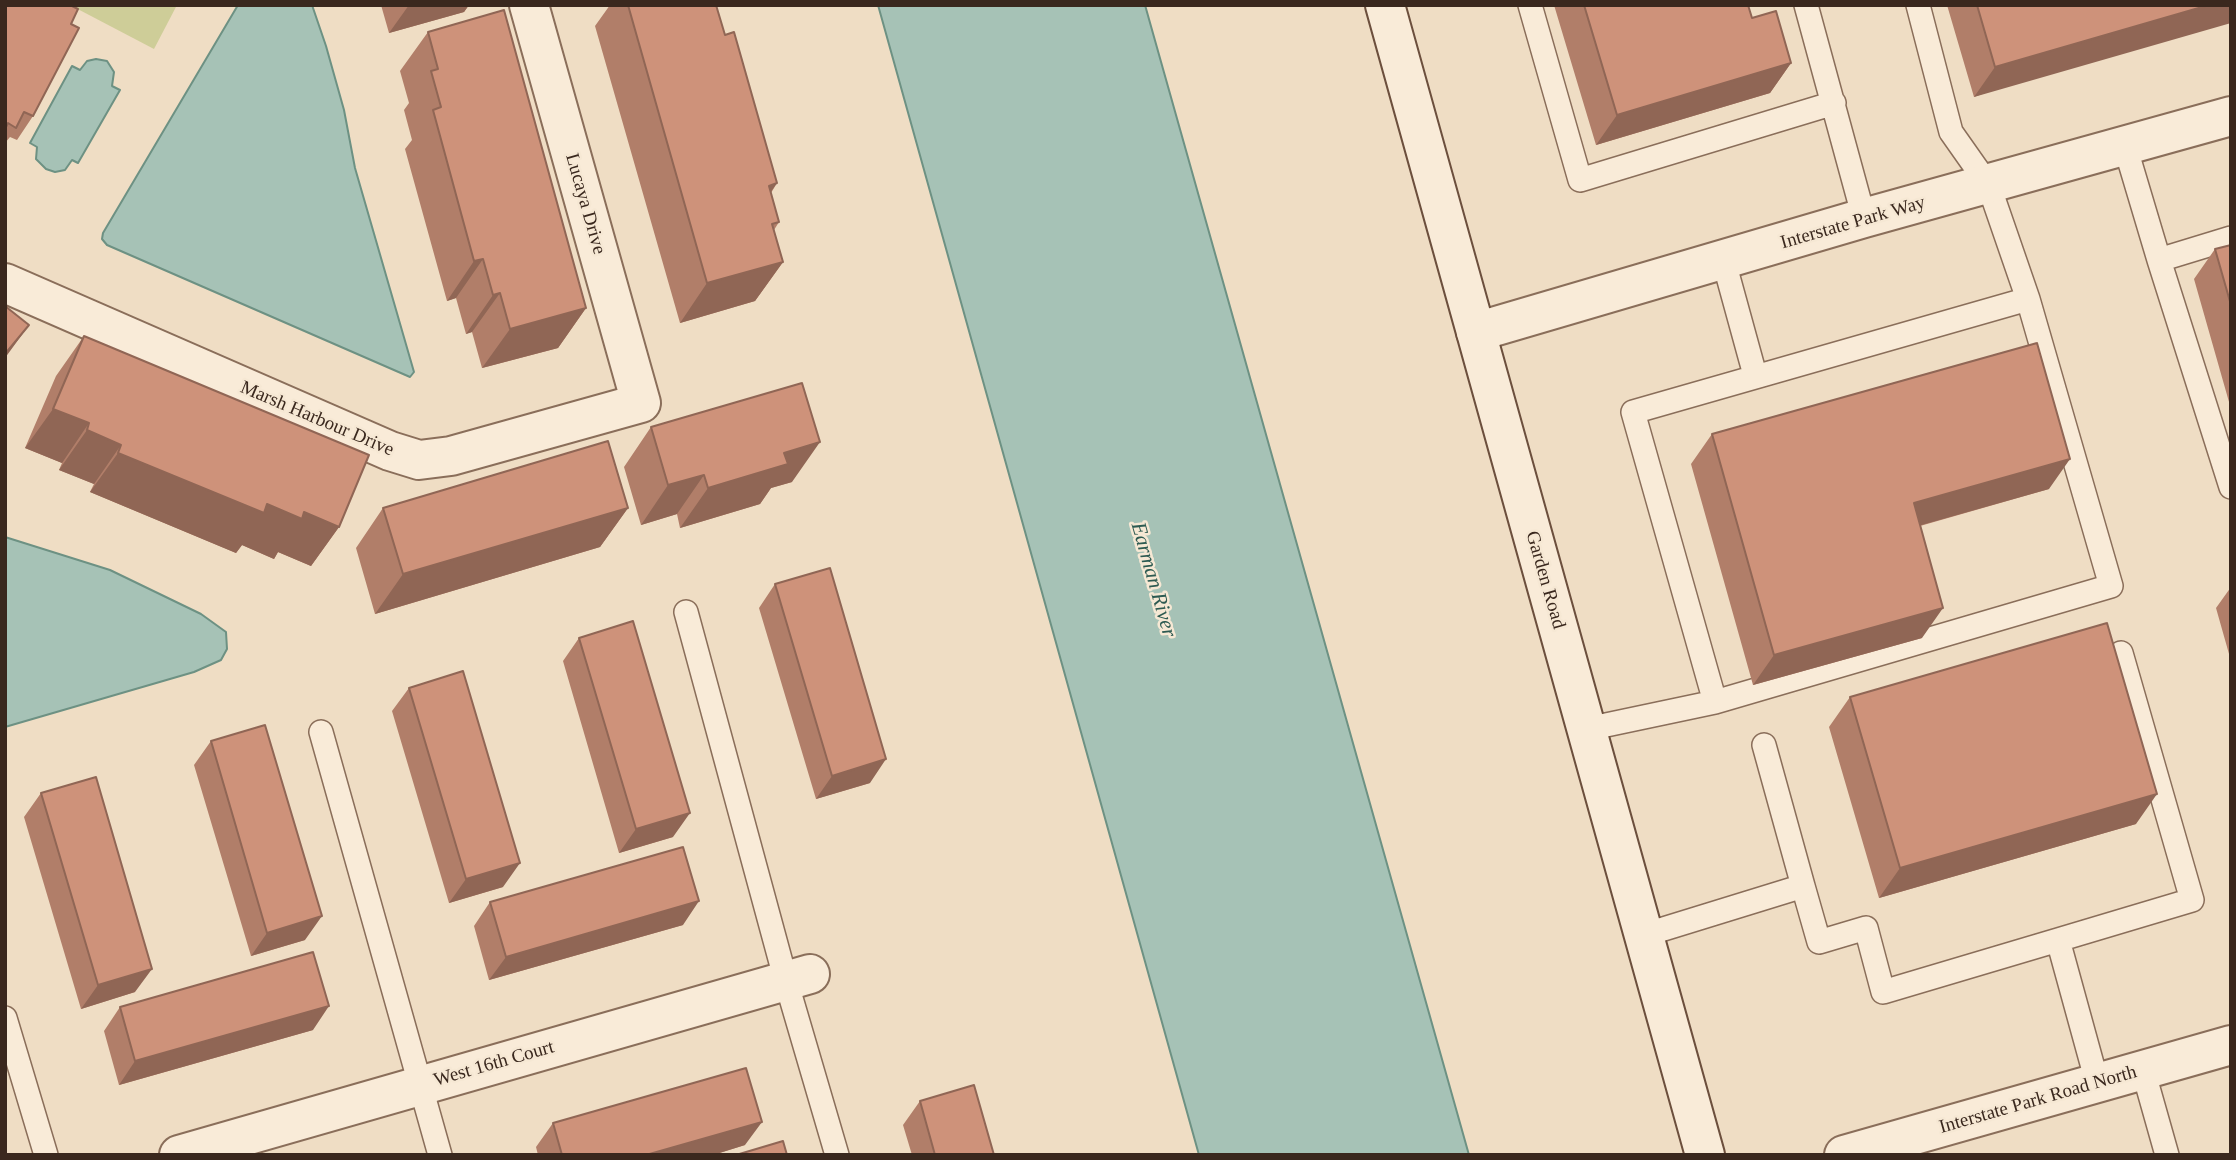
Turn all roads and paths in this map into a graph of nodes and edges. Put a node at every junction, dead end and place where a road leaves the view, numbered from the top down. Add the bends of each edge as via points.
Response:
1 (529, 5) edge
2 (1385, 5) edge
3 (1530, 5) edge
4 (1806, 5) edge
5 (1918, 5) edge
6 (1834, 103) junction
7 (2231, 116) edge
8 (2125, 146) junction
9 (1989, 186) junction
10 (1864, 218) junction
11 (2231, 238) edge
12 (2159, 260) junction
13 (1724, 262) junction
14 (5, 284) edge
15 (2028, 299) junction
16 (1476, 332) junction
17 (1755, 375) junction
18 (641, 403) joint
19 (2231, 487) edge
20 (686, 612) dead end
21 (2121, 653) dead end
22 (1715, 702) junction
23 (1587, 729) junction
24 (321, 732) dead end
25 (1764, 745) dead end
26 (1804, 886) junction
27 (1644, 935) junction
28 (2058, 940) junction
29 (798, 978) junction
30 (5, 1018) edge
31 (2231, 1045) edge
32 (2143, 1070) junction
33 (2097, 1083) junction
34 (419, 1086) junction
35 (46, 1155) edge
36 (179, 1155) edge
37 (440, 1155) edge
38 (837, 1155) edge
39 (1705, 1155) edge
40 (1844, 1155) edge
41 (2167, 1155) edge

1 - 18 street, Lucaya Drive
2 - 16 street, Garden Road
3 - 6 lane via 1580,180
4 - 6 lane
5 - 9 lane via 1951,132
6 - 10 lane
7 - 8 street, Interstate Park Way
8 - 9 street, Interstate Park Way
8 - 12 lane
9 - 10 street, Interstate Park Way
9 - 15 lane
10 - 13 street, Interstate Park Way
11 - 12 lane
12 - 19 lane
13 - 16 street, Interstate Park Way
13 - 17 lane
14 - 18 street, Marsh Harbour Drive via 390,452 419,460 451,456
15 - 17 lane
15 - 22 lane via 2111,586
16 - 23 street, Garden Road
17 - 22 lane via 1633,412
20 - 29 lane
21 - 28 lane via 2192,900
22 - 23 lane
23 - 27 street, Garden Road
24 - 34 lane
25 - 26 lane
26 - 27 lane
26 - 28 lane via 1819,942 1866,928 1883,992
27 - 39 street, Garden Road
28 - 33 lane
29 - 34 street, West 16th Court
29 - 38 lane
30 - 35 lane
31 - 32 street, Interstate Park Road North
32 - 33 street, Interstate Park Road North
32 - 41 lane
33 - 40 street, Interstate Park Road North
34 - 36 street, West 16th Court
34 - 37 lane

